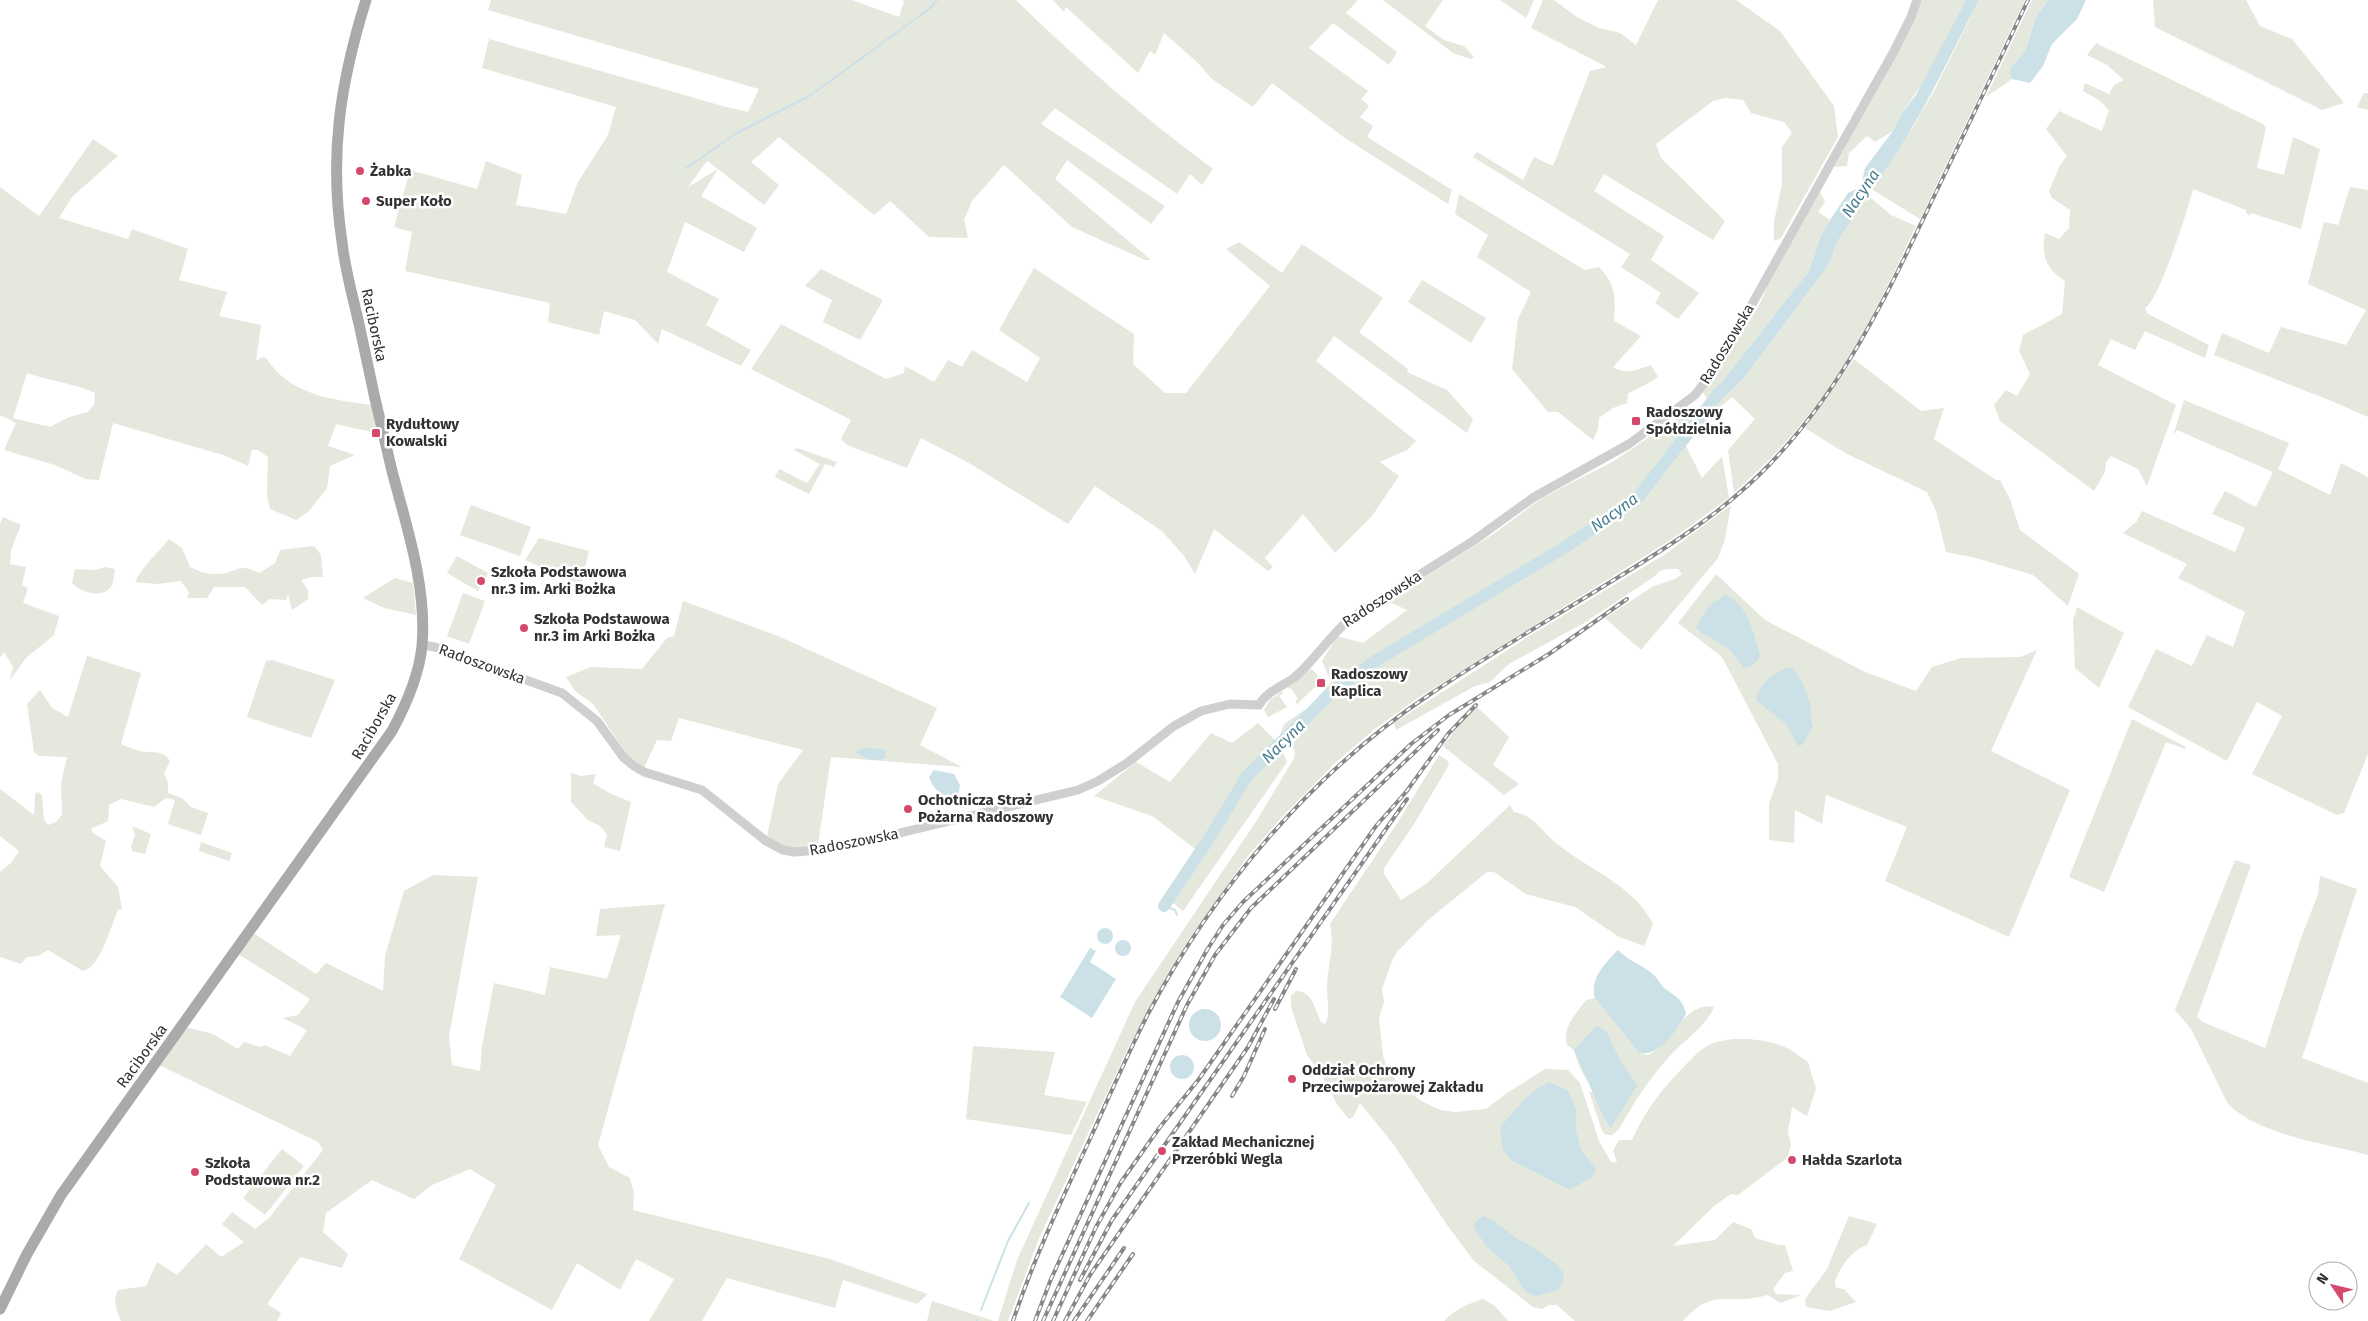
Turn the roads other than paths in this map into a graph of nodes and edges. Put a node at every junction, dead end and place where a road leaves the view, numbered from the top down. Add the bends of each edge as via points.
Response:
1 (366, 0) edge
2 (1917, 0) edge
3 (422, 644) junction
4 (0, 1309) edge

1 - 3 main road, Raciborska via 345,74 339,118 335,168 339,218 345,260 422,599
2 - 3 street, Radoszowska via 1893,53 1718,365 1695,395 1629,444 1534,497 1473,542 1351,618 1294,677 1259,705 1230,704 1201,711 1090,785 1051,798 871,840 821,850 786,851 766,841 702,790 634,766 624,758 597,721 562,693
3 - 4 main road, Raciborska via 420,664 392,731 67,1187 27,1254

